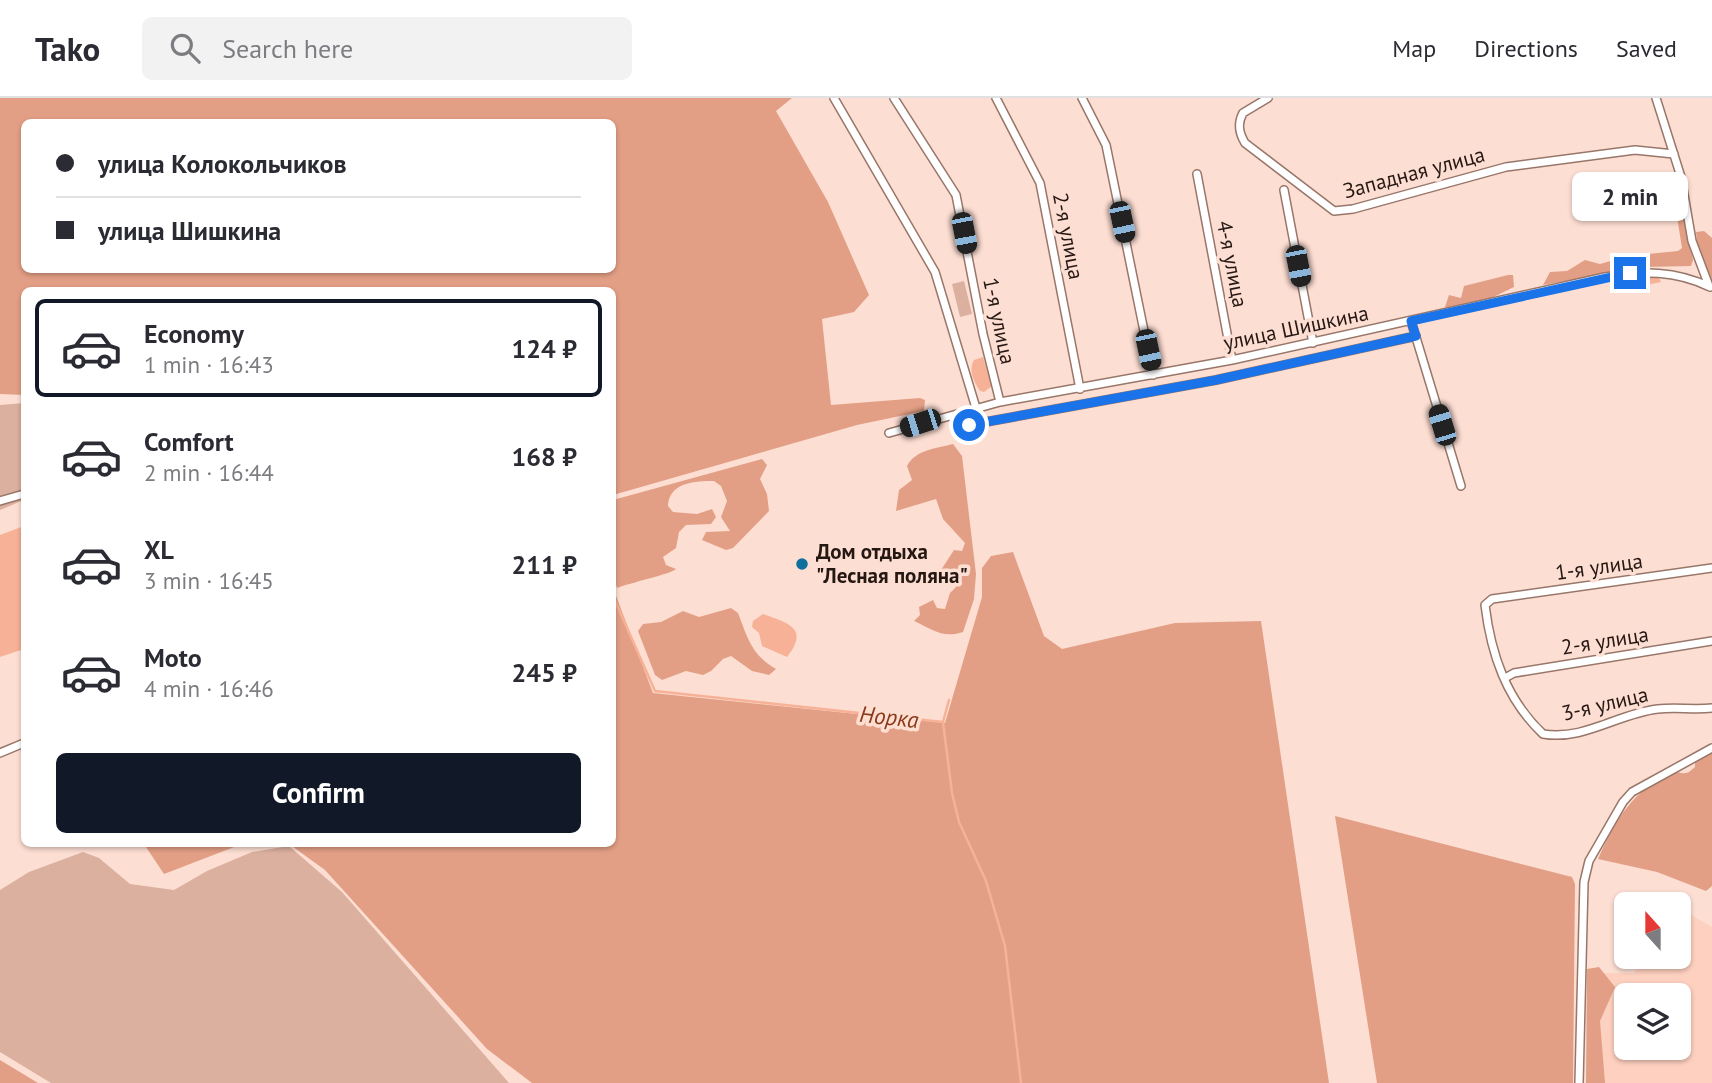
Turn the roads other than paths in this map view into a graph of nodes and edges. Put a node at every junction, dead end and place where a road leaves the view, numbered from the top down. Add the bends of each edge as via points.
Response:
1 (834, 98) edge
2 (894, 98) edge
3 (996, 98) edge
4 (1082, 98) edge
5 (1268, 98) edge
6 (1656, 98) edge
7 (1674, 154) junction
8 (1197, 174) dead end
9 (1284, 190) dead end
10 (1711, 288) edge
11 (1411, 321) junction
12 (1416, 336) junction
13 (1313, 343) junction
14 (1232, 360) junction
15 (1153, 375) junction
16 (1080, 389) junction
17 (1000, 402) junction
18 (976, 408) junction
19 (969, 425) dead end
20 (889, 433) dead end
21 (1461, 486) dead end
22 (21, 495) edge
23 (0, 501) edge
24 (1712, 568) edge
25 (1712, 641) edge
26 (1505, 678) junction
27 (1712, 708) edge
28 (21, 745) edge
29 (1712, 748) edge
30 (0, 753) edge
31 (1579, 1083) edge

1 - 18 street via 935,272
2 - 17 street, 1-я улица via 956,195
3 - 16 street, 2-я улица via 1040,183
4 - 15 street via 1107,145
5 - 7 street, Западная улица via 1242,113 1238,127 1245,143 1334,211 1506,167 1635,150
6 - 7 street
7 - 10 street via 1692,241
8 - 14 street, 4-я улица
9 - 13 street
10 - 11 street, улица Шишкина via 1692,279 1650,271
11 - 12 street
11 - 13 street, улица Шишкина
12 - 19 street via 1216,380
12 - 21 street
13 - 14 street, улица Шишкина
14 - 15 street, улица Шишкина
15 - 16 street, улица Шишкина
16 - 17 street, улица Шишкина
17 - 18 street, улица Шишкина
18 - 20 street, улица Шишкина
22 - 23 street
24 - 26 street, 1-я улица via 1492,599 1485,606 1489,640
25 - 26 street, 2-я улица
26 - 27 street, 3-я улица via 1531,720 1548,735 1582,732 1659,709
28 - 30 street
29 - 31 street via 1632,792 1587,868

